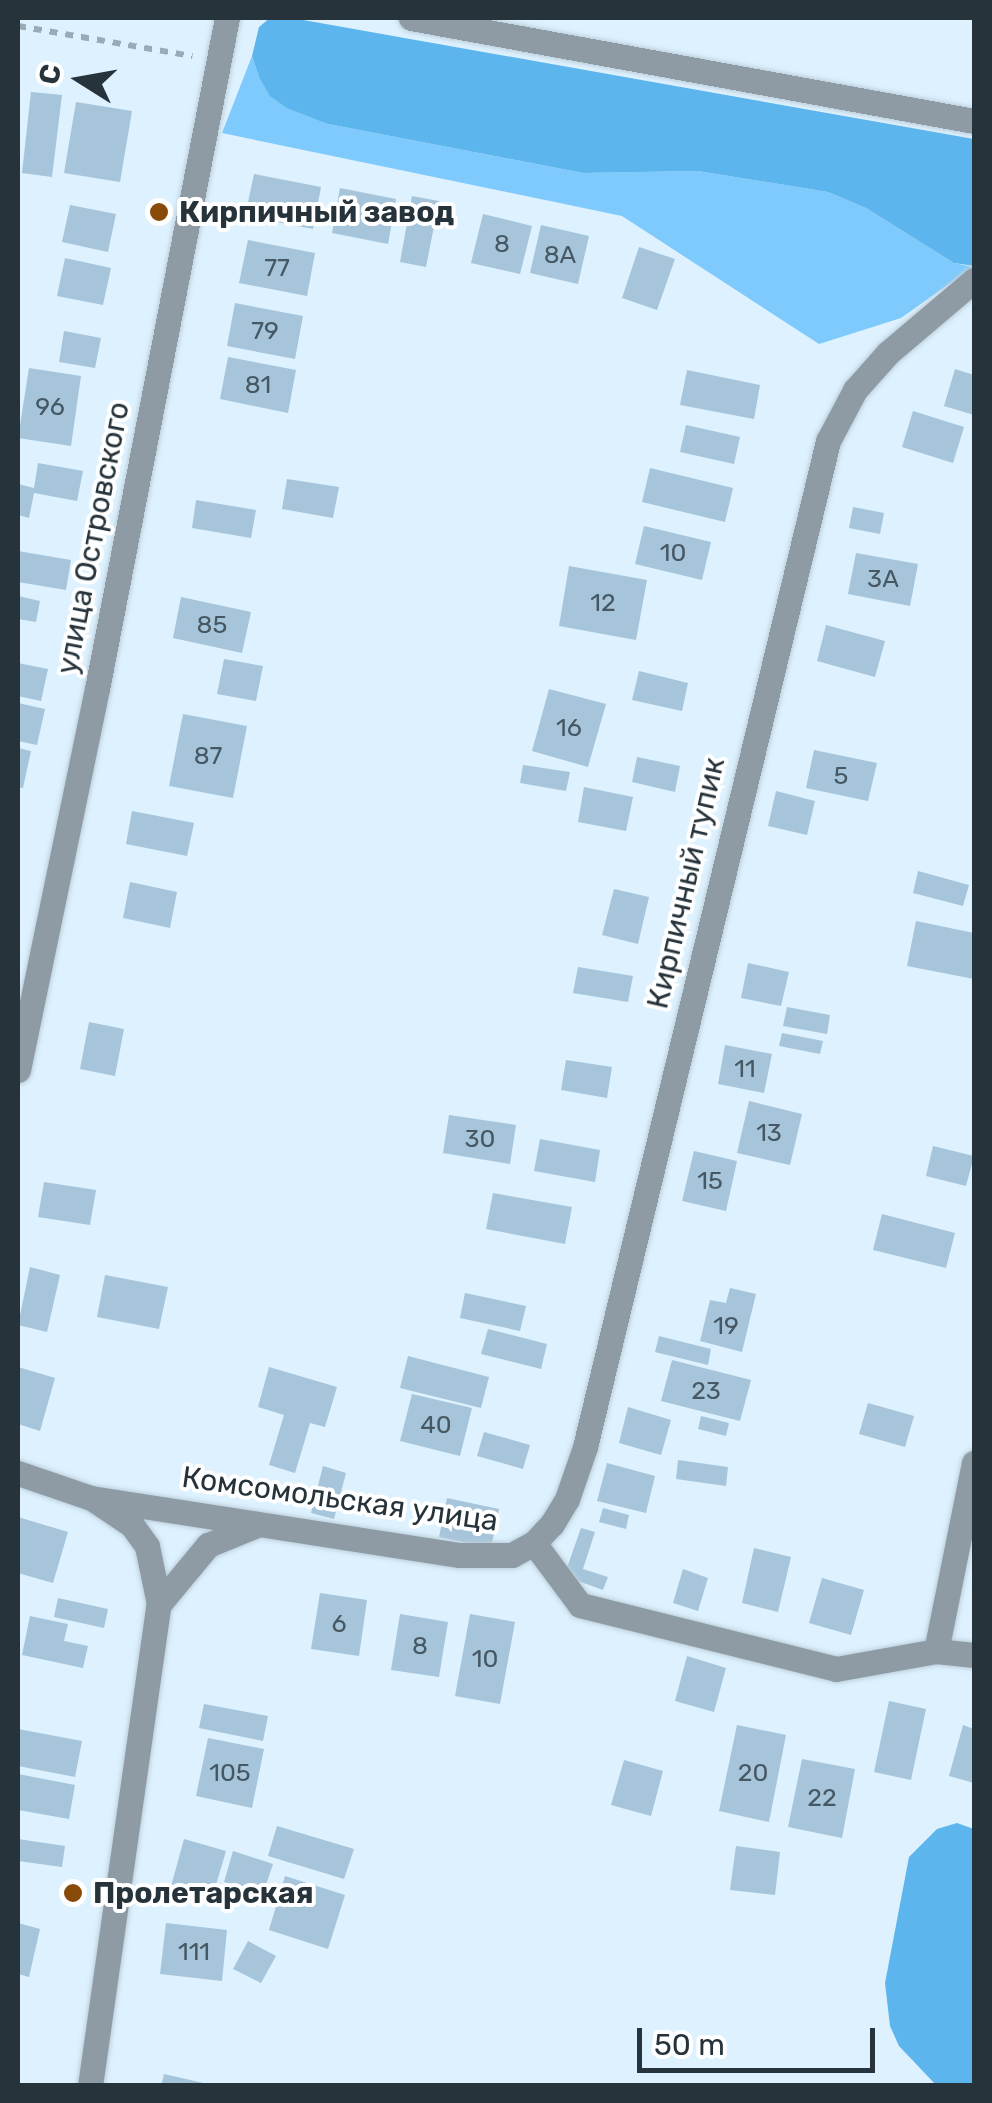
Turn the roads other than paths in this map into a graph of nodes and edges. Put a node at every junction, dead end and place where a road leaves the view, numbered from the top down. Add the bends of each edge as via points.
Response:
1 (227, 18) edge
2 (410, 18) edge
3 (974, 121) edge
4 (974, 280) edge
5 (18, 1070) edge
6 (974, 1462) edge
7 (18, 1472) edge
8 (91, 1498) junction
9 (268, 1523) junction
10 (534, 1543) junction
11 (159, 1604) junction
12 (936, 1651) junction
13 (974, 1655) edge
14 (90, 2086) edge

1 - 5 street, улица Островского
2 - 3 street
4 - 10 street, Кирпичный тупик via 888,352 855,390 828,441 584,1447 568,1499
6 - 12 street
7 - 8 street, Комсомольская улица
8 - 9 street, Комсомольская улица
8 - 11 street via 132,1525 147,1546
9 - 10 street, Комсомольская улица via 474,1556 512,1554
9 - 11 street via 208,1546
10 - 12 street, Комсомольская улица via 580,1605 836,1669
11 - 14 street
12 - 13 street, Комсомольская улица

